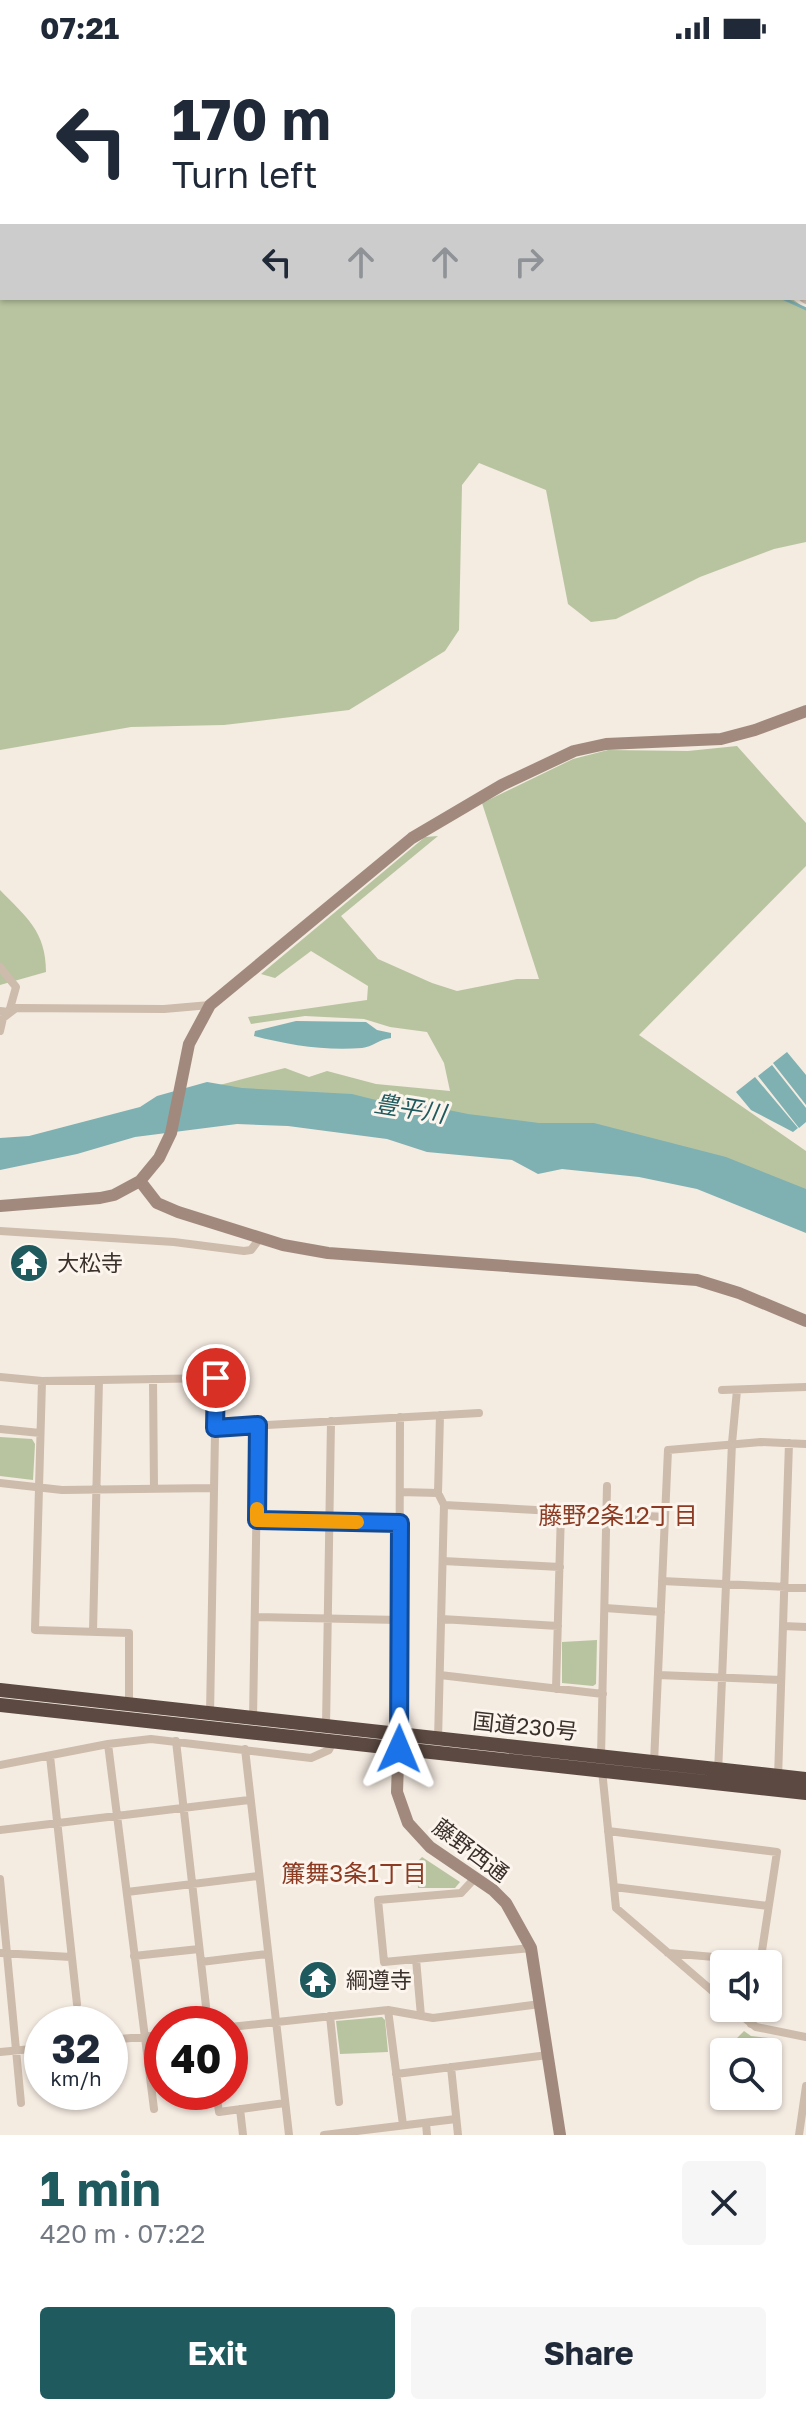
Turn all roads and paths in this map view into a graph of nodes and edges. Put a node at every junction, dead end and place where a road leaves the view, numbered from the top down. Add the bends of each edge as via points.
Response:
1 (806, 711) edge
2 (0, 967) edge
3 (210, 1005) junction
4 (4, 1012) edge
5 (0, 1031) edge
6 (145, 1176) junction
7 (0, 1206) edge
8 (0, 1231) edge
9 (260, 1238) junction
10 (806, 1321) edge
11 (0, 1377) edge
12 (153, 1379) junction
13 (99, 1380) junction
14 (42, 1381) junction
15 (806, 1387) edge
16 (722, 1390) dead end
17 (737, 1390) junction
18 (479, 1413) dead end
19 (440, 1415) junction
20 (400, 1417) junction
21 (331, 1421) junction
22 (258, 1425) junction
23 (215, 1428) junction
24 (0, 1429) edge
25 (40, 1433) junction
26 (732, 1443) junction
27 (789, 1443) junction
28 (806, 1444) edge
29 (0, 1483) edge
30 (607, 1486) dead end
31 (38, 1487) junction
32 (213, 1488) junction
33 (96, 1489) junction
34 (154, 1489) junction
35 (400, 1492) junction
36 (438, 1493) junction
37 (444, 1505) junction
38 (561, 1511) junction
39 (607, 1514) junction
40 (665, 1517) junction
41 (257, 1520) junction
42 (330, 1521) junction
43 (400, 1523) junction
44 (443, 1561) junction
45 (560, 1567) junction
46 (662, 1581) junction
47 (727, 1584) junction
48 (784, 1587) junction
49 (806, 1588) edge
50 (605, 1608) junction
51 (661, 1612) junction
52 (256, 1617) junction
53 (328, 1618) junction
54 (441, 1619) junction
55 (399, 1620) junction
56 (558, 1626) junction
57 (783, 1626) junction
58 (806, 1627) edge
59 (93, 1632) junction
60 (440, 1675) junction
61 (658, 1675) junction
62 (723, 1677) junction
63 (781, 1680) junction
64 (556, 1689) junction
65 (0, 1690) edge
66 (603, 1694) junction
67 (0, 1705) edge
68 (129, 1706) junction
69 (210, 1715) junction
70 (253, 1719) junction
71 (331, 1732) junction
72 (176, 1741) junction
73 (399, 1742) junction
74 (108, 1744) junction
75 (438, 1746) junction
76 (245, 1749) junction
77 (50, 1756) junction
78 (602, 1763) junction
79 (0, 1765) edge
80 (654, 1769) junction
81 (718, 1776) junction
82 (806, 1779) edge
83 (778, 1783) junction
84 (806, 1793) edge
85 (249, 1800) junction
86 (184, 1808) junction
87 (117, 1815) junction
88 (56, 1823) junction
89 (0, 1830) edge
90 (608, 1831) junction
91 (258, 1876) junction
92 (475, 1878) junction
93 (0, 1879) edge
94 (193, 1885) junction
95 (614, 1887) junction
96 (127, 1892) junction
97 (768, 1906) junction
98 (531, 1948) junction
99 (199, 1949) junction
100 (762, 1950) edge
101 (4, 1953) edge
102 (667, 1953) junction
103 (267, 1954) junction
104 (134, 1956) junction
105 (71, 1957) junction
106 (710, 1957) edge
107 (416, 1959) junction
108 (201, 1962) junction
109 (710, 1989) edge
110 (77, 2004) dead end
111 (540, 2004) junction
112 (206, 2006) edge
113 (388, 2010) junction
114 (330, 2016) junction
115 (421, 2016) junction
116 (274, 2022) junction
117 (749, 2022) edge
118 (751, 2024) joint
119 (248, 2025) edge
120 (144, 2030) edge
121 (806, 2037) edge
122 (18, 2050) junction
123 (24, 2050) edge
124 (0, 2052) edge
125 (548, 2055) junction
126 (451, 2067) junction
127 (396, 2074) junction
128 (806, 2086) edge
129 (805, 2096) edge
130 (339, 2102) dead end
131 (21, 2103) dead end
132 (285, 2103) junction
133 (248, 2108) edge
134 (240, 2110) edge
135 (456, 2119) junction
136 (426, 2123) junction
137 (403, 2125) junction
138 (384, 2131) edge
139 (338, 2134) edge
140 (243, 2135) edge
141 (289, 2135) edge
142 (324, 2135) edge
143 (427, 2135) edge
144 (458, 2135) edge
145 (560, 2135) edge
146 (799, 2135) edge

1 - 3 street via 721,739 588,747 502,785 412,838
2 - 4 street via 16,987
3 - 4 street
3 - 6 street via 189,1044 171,1133
4 - 5 street
6 - 7 street via 100,1198
6 - 9 street via 157,1203
8 - 9 street via 244,1251
9 - 10 street via 328,1253 697,1280
11 - 14 street
12 - 13 street
12 - 23 street via 216,1378
12 - 34 street
13 - 14 street
13 - 33 street
14 - 25 street
15 - 17 street
16 - 17 street
17 - 26 street
18 - 19 street
19 - 20 street
19 - 36 street
20 - 21 street
20 - 35 street
21 - 22 street
21 - 42 street
22 - 23 street
22 - 41 street
23 - 32 street
24 - 25 street
25 - 31 street
26 - 27 street
26 - 40 street via 668,1450
26 - 47 street
27 - 28 street
27 - 48 street
29 - 31 street
30 - 39 street
31 - 33 street
31 - 59 street via 35,1630
32 - 34 street
32 - 69 street
33 - 34 street
33 - 59 street
35 - 36 street
35 - 43 street
36 - 37 street
37 - 38 street
37 - 44 street
38 - 39 street
38 - 45 street
39 - 40 street
39 - 50 street
40 - 46 street
41 - 42 street
41 - 52 street
42 - 43 street
42 - 53 street
43 - 55 street
44 - 45 street
44 - 54 street
45 - 56 street
46 - 47 street
46 - 51 street
47 - 48 street
47 - 62 street
48 - 49 street
48 - 57 street
50 - 51 street
50 - 66 street
51 - 61 street
52 - 53 street
52 - 70 street
53 - 55 street
53 - 71 street
54 - 56 street
54 - 60 street
55 - 73 street
56 - 64 street
57 - 58 street
57 - 63 street
59 - 68 street via 129,1633
60 - 64 street
60 - 75 street
61 - 62 street
61 - 80 street
62 - 63 street
62 - 81 street
63 - 83 street
64 - 66 street
65 - 68 highway, 国道230号
66 - 78 street
67 - 71 highway, 国道230号
68 - 69 highway, 国道230号
69 - 70 highway, 国道230号
70 - 71 highway, 国道230号
71 - 73 highway, 国道230号
71 - 76 street via 329,1750 311,1758
72 - 74 street
72 - 76 street
72 - 86 street
73 - 75 highway, 国道230号
73 - 92 street, 藤野西通 via 397,1792 408,1823 430,1847
74 - 77 street
74 - 87 street
75 - 78 highway, 国道230号
76 - 85 street
77 - 79 street
77 - 88 street
78 - 80 highway, 国道230号
78 - 90 street
80 - 81 highway, 国道230号
81 - 83 highway, 国道230号
82 - 83 highway, 国道230号
83 - 84 highway, 国道230号
85 - 86 street
85 - 91 street
86 - 87 street
86 - 94 street
87 - 88 street
87 - 96 street
88 - 89 street
88 - 105 street
90 - 95 street
90 - 97 street via 777,1852
91 - 94 street
91 - 103 street
92 - 98 street, 藤野西通 via 506,1903
92 - 107 street via 461,1893 378,1900 384,1962
93 - 101 street
94 - 96 street
94 - 99 street
95 - 97 street
95 - 102 street via 616,1908
96 - 104 street
97 - 100 street
98 - 107 street
98 - 111 street, 藤野西通
99 - 104 street
99 - 108 street
101 - 105 street
101 - 122 street
102 - 106 street
102 - 109 street
103 - 108 street
103 - 116 street
104 - 120 street
105 - 110 street
107 - 115 street
108 - 112 street
111 - 115 street
111 - 125 street, 藤野西通
113 - 114 street
113 - 115 street
113 - 127 street
114 - 116 street
114 - 130 street
116 - 119 street
116 - 132 street
117 - 118 street
118 - 121 street
122 - 123 street
122 - 124 street
122 - 131 street
125 - 126 street
125 - 145 street, 藤野西通
126 - 127 street
126 - 135 street
127 - 137 street
128 - 129 street
129 - 146 street
132 - 133 street
132 - 141 street
134 - 140 street
135 - 136 street
135 - 144 street
136 - 137 street
136 - 143 street
137 - 138 street
138 - 139 street
139 - 142 street

